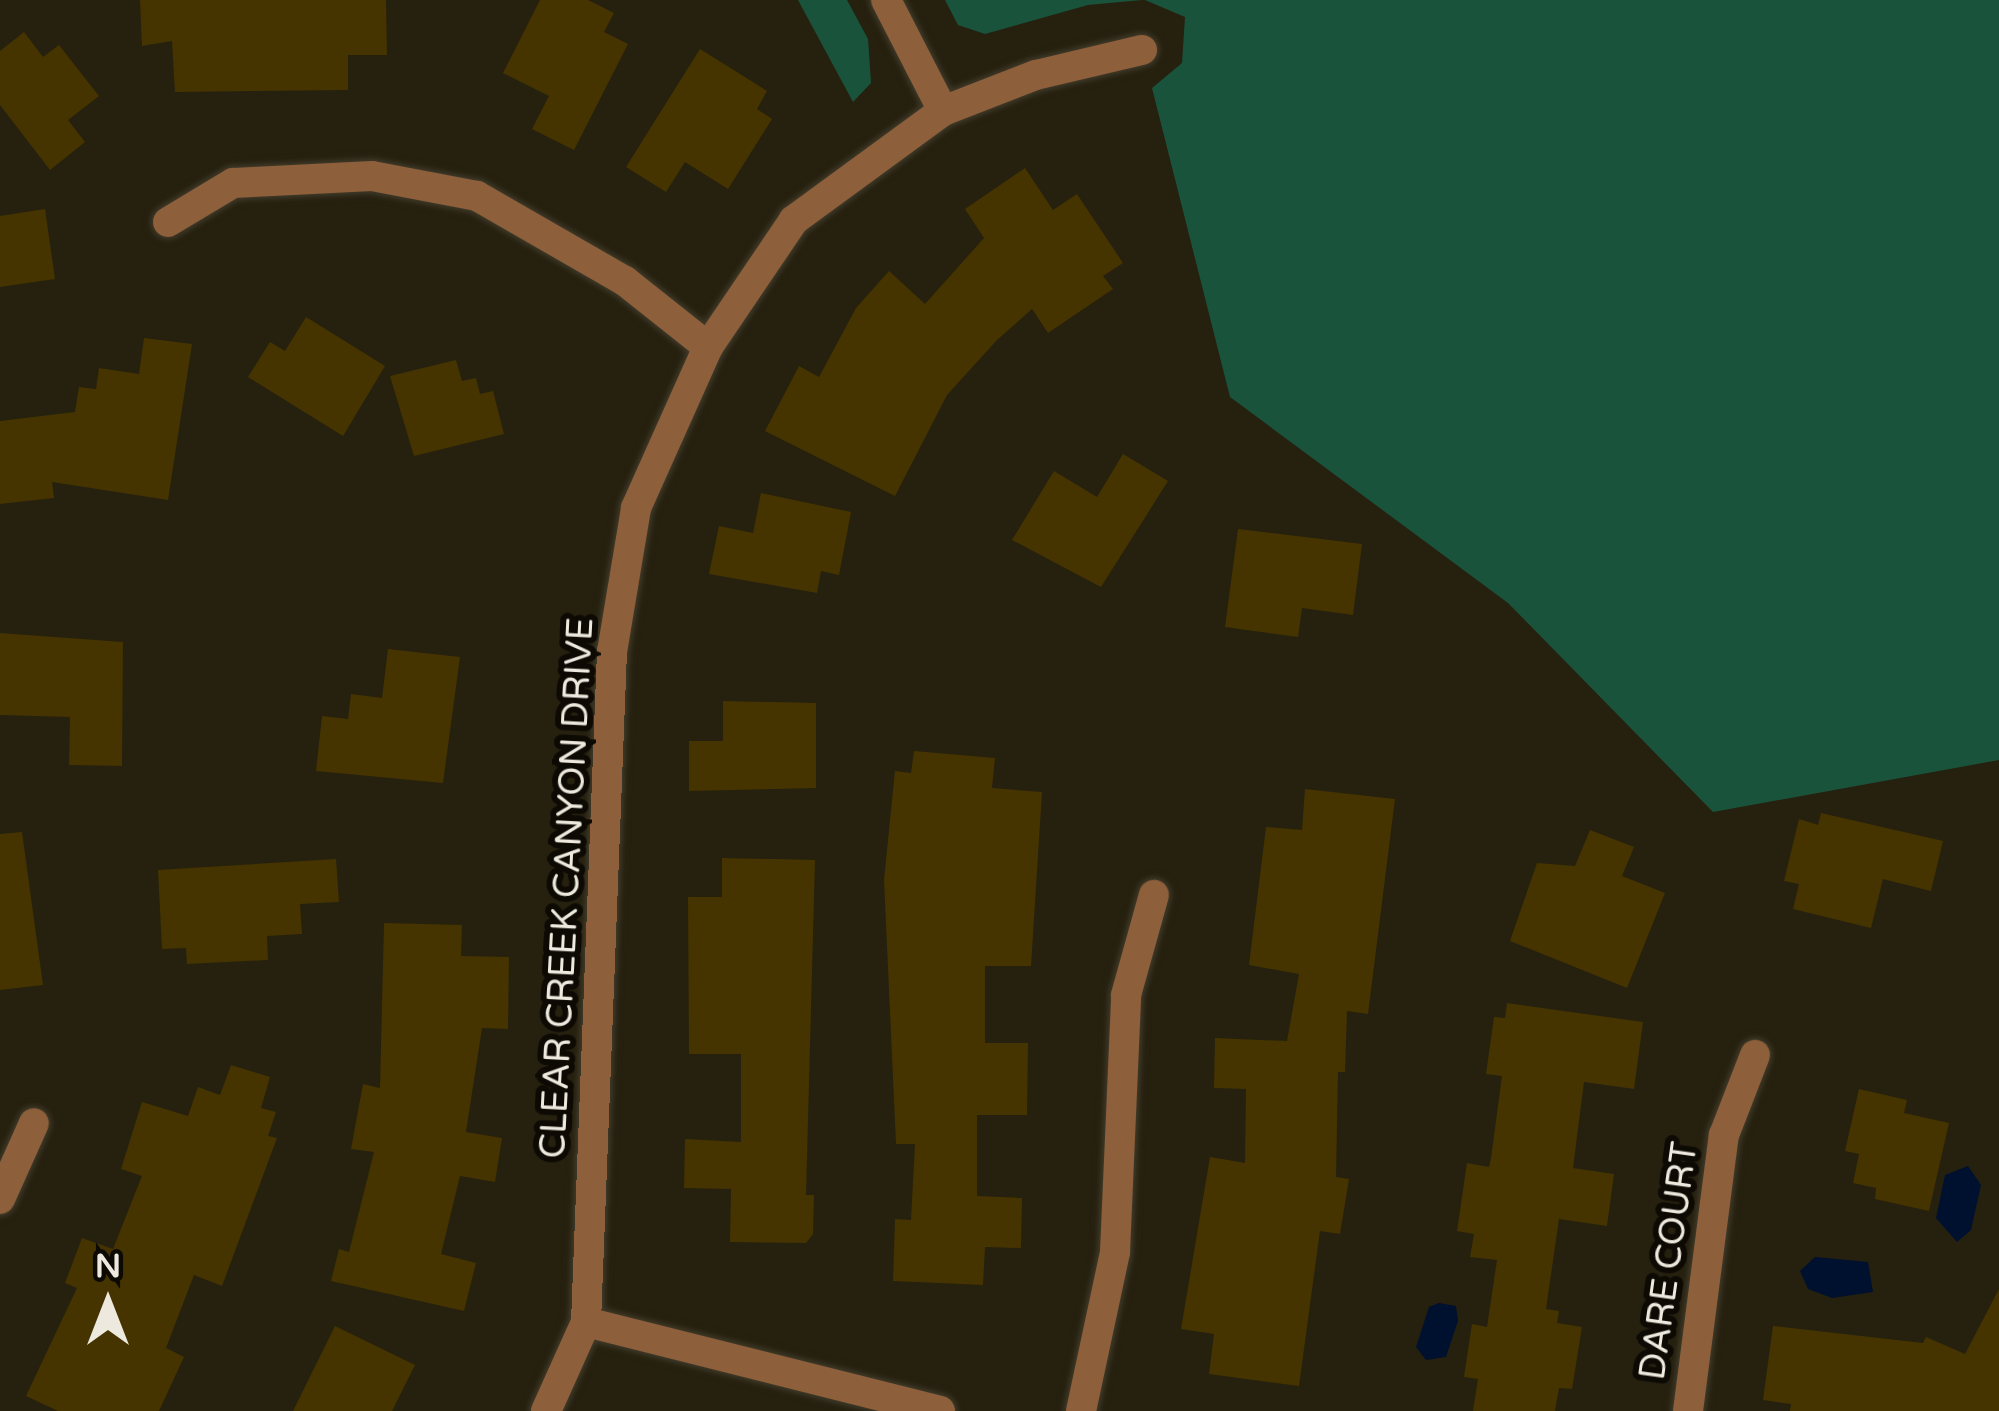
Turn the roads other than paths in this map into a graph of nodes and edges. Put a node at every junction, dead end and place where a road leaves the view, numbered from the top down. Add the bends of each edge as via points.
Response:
1 (886, 0) edge
2 (1142, 50) dead end
3 (943, 112) junction
4 (168, 222) dead end
5 (708, 347) junction
6 (1154, 895) dead end
7 (1755, 1055) dead end
8 (34, 1124) dead end
9 (0, 1199) edge
10 (586, 1322) junction
11 (546, 1411) edge
12 (940, 1411) edge
13 (1081, 1411) edge
14 (1688, 1411) edge

1 - 3 street
2 - 3 street, CLEAR CREEK CANYON DRIVE via 1036,76
3 - 5 street, CLEAR CREEK CANYON DRIVE via 794,220
4 - 5 street via 233,184 371,176 476,196 625,281
5 - 10 street, CLEAR CREEK CANYON DRIVE via 636,508 612,652
6 - 13 street via 1126,995 1115,1252
7 - 14 street, DARE COURT via 1724,1135
8 - 9 street
10 - 11 street, CLEAR CREEK CANYON DRIVE
10 - 12 street

